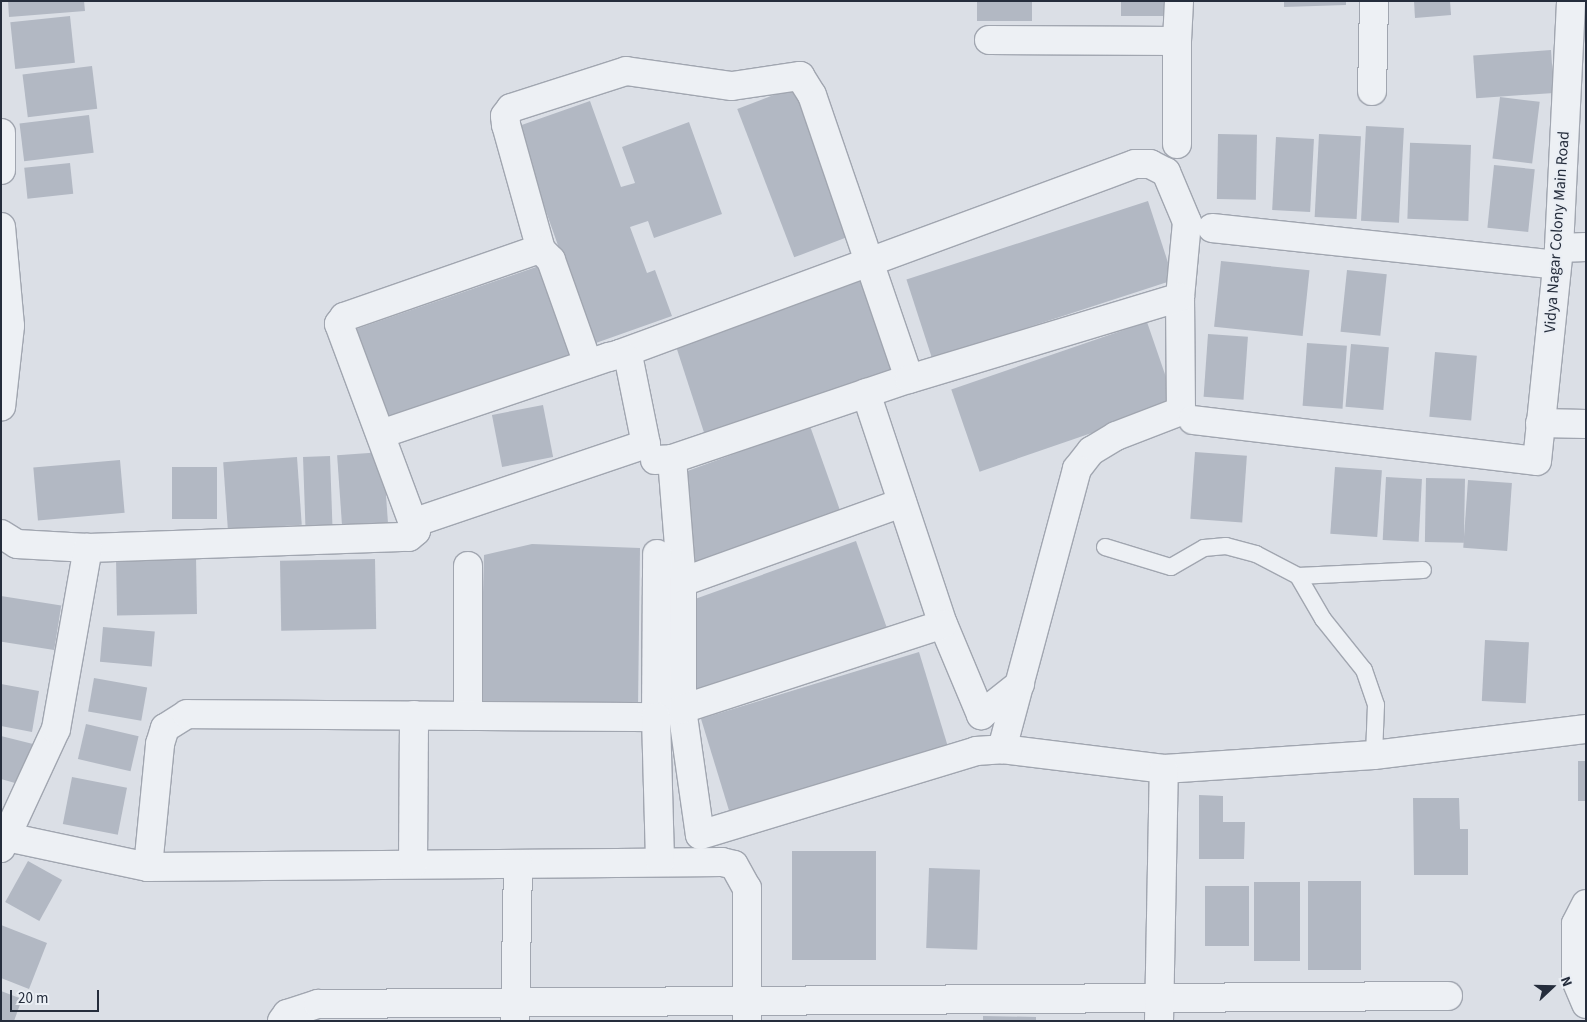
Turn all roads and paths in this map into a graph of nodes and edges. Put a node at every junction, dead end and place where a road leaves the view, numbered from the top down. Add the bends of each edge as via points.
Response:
1 (1179, 1) edge
2 (1374, 1) edge
3 (1571, 1) edge
4 (989, 40) dead end
5 (1178, 41) junction
6 (1372, 91) dead end
7 (1, 134) edge
8 (1177, 144) dead end
9 (1, 170) edge
10 (1, 227) edge
11 (1212, 228) dead end
12 (1586, 247) edge
13 (541, 250) junction
14 (1558, 256) junction
15 (868, 260) junction
16 (1180, 297) junction
17 (620, 354) junction
18 (588, 364) junction
19 (909, 379) junction
20 (866, 393) junction
21 (1, 407) edge
22 (1193, 420) dead end
23 (1540, 423) junction
24 (1586, 424) edge
25 (381, 434) junction
26 (640, 449) junction
27 (672, 459) junction
28 (902, 503) junction
29 (413, 523) junction
30 (1, 534) edge
31 (1105, 547) dead end
32 (88, 548) junction
33 (657, 554) dead end
34 (468, 566) dead end
35 (1423, 570) dead end
36 (1298, 576) junction
37 (682, 582) junction
38 (943, 624) junction
39 (1020, 684) junction
40 (682, 709) junction
41 (988, 709) junction
42 (414, 715) junction
43 (468, 716) junction
44 (656, 717) junction
45 (1586, 729) edge
46 (996, 750) junction
47 (1374, 755) junction
48 (943, 761) junction
49 (1164, 769) junction
50 (4, 842) edge
51 (660, 862) junction
52 (413, 864) junction
53 (518, 864) junction
54 (148, 867) junction
55 (1586, 904) edge
56 (1448, 996) dead end
57 (1586, 1004) edge
58 (1159, 1008) edge
59 (747, 1012) edge
60 (515, 1013) edge
61 (282, 1021) edge

1 - 5 street
2 - 6 street
3 - 14 street, Vidya Nagar Colony Main Road
4 - 5 street
5 - 8 street
7 - 9 street
10 - 21 street via 10,326
11 - 14 street
12 - 14 street
13 - 15 street via 504,116 511,108 626,70 732,86 787,75 800,76 808,85
13 - 18 street via 551,260
13 - 25 street via 344,317 340,332
14 - 23 street, Vidya Nagar Colony Main Road
15 - 16 street via 1135,164 1150,164 1166,172 1187,222
15 - 17 street
15 - 19 street
16 - 19 street
16 - 39 street via 1181,411 1116,436 1091,451 1077,469
17 - 18 street
17 - 26 street via 629,360 649,440
18 - 25 street
19 - 20 street
20 - 27 street
20 - 28 street
22 - 23 street, Vidya Nagar Colony Main Road via 1537,461
23 - 24 street
25 - 29 street
26 - 27 street via 650,459
26 - 29 street
27 - 37 street
28 - 37 street
28 - 38 street
29 - 32 street via 416,531 409,537
30 - 32 street via 17,544
31 - 36 lane via 1171,567 1204,548 1226,546 1256,554
32 - 50 street via 56,728
33 - 44 street
34 - 43 street
35 - 36 lane
36 - 47 lane via 1323,619 1364,670 1376,705
37 - 40 street
38 - 40 street
38 - 41 street
39 - 41 street
39 - 46 street
40 - 48 street via 700,836
41 - 46 street
41 - 48 street via 957,750
42 - 43 street
42 - 52 street
42 - 54 street via 187,714 165,728 160,744
43 - 44 street
44 - 51 street
45 - 47 street
46 - 48 street
46 - 49 street
47 - 49 street
49 - 58 street
50 - 54 street
51 - 53 street
51 - 59 street via 722,862 734,865 742,874 747,888
52 - 53 street
52 - 54 street
53 - 60 street
55 - 57 street via 1576,924 1576,980
56 - 58 street
58 - 59 street
59 - 60 street
60 - 61 street via 318,1004 287,1014

